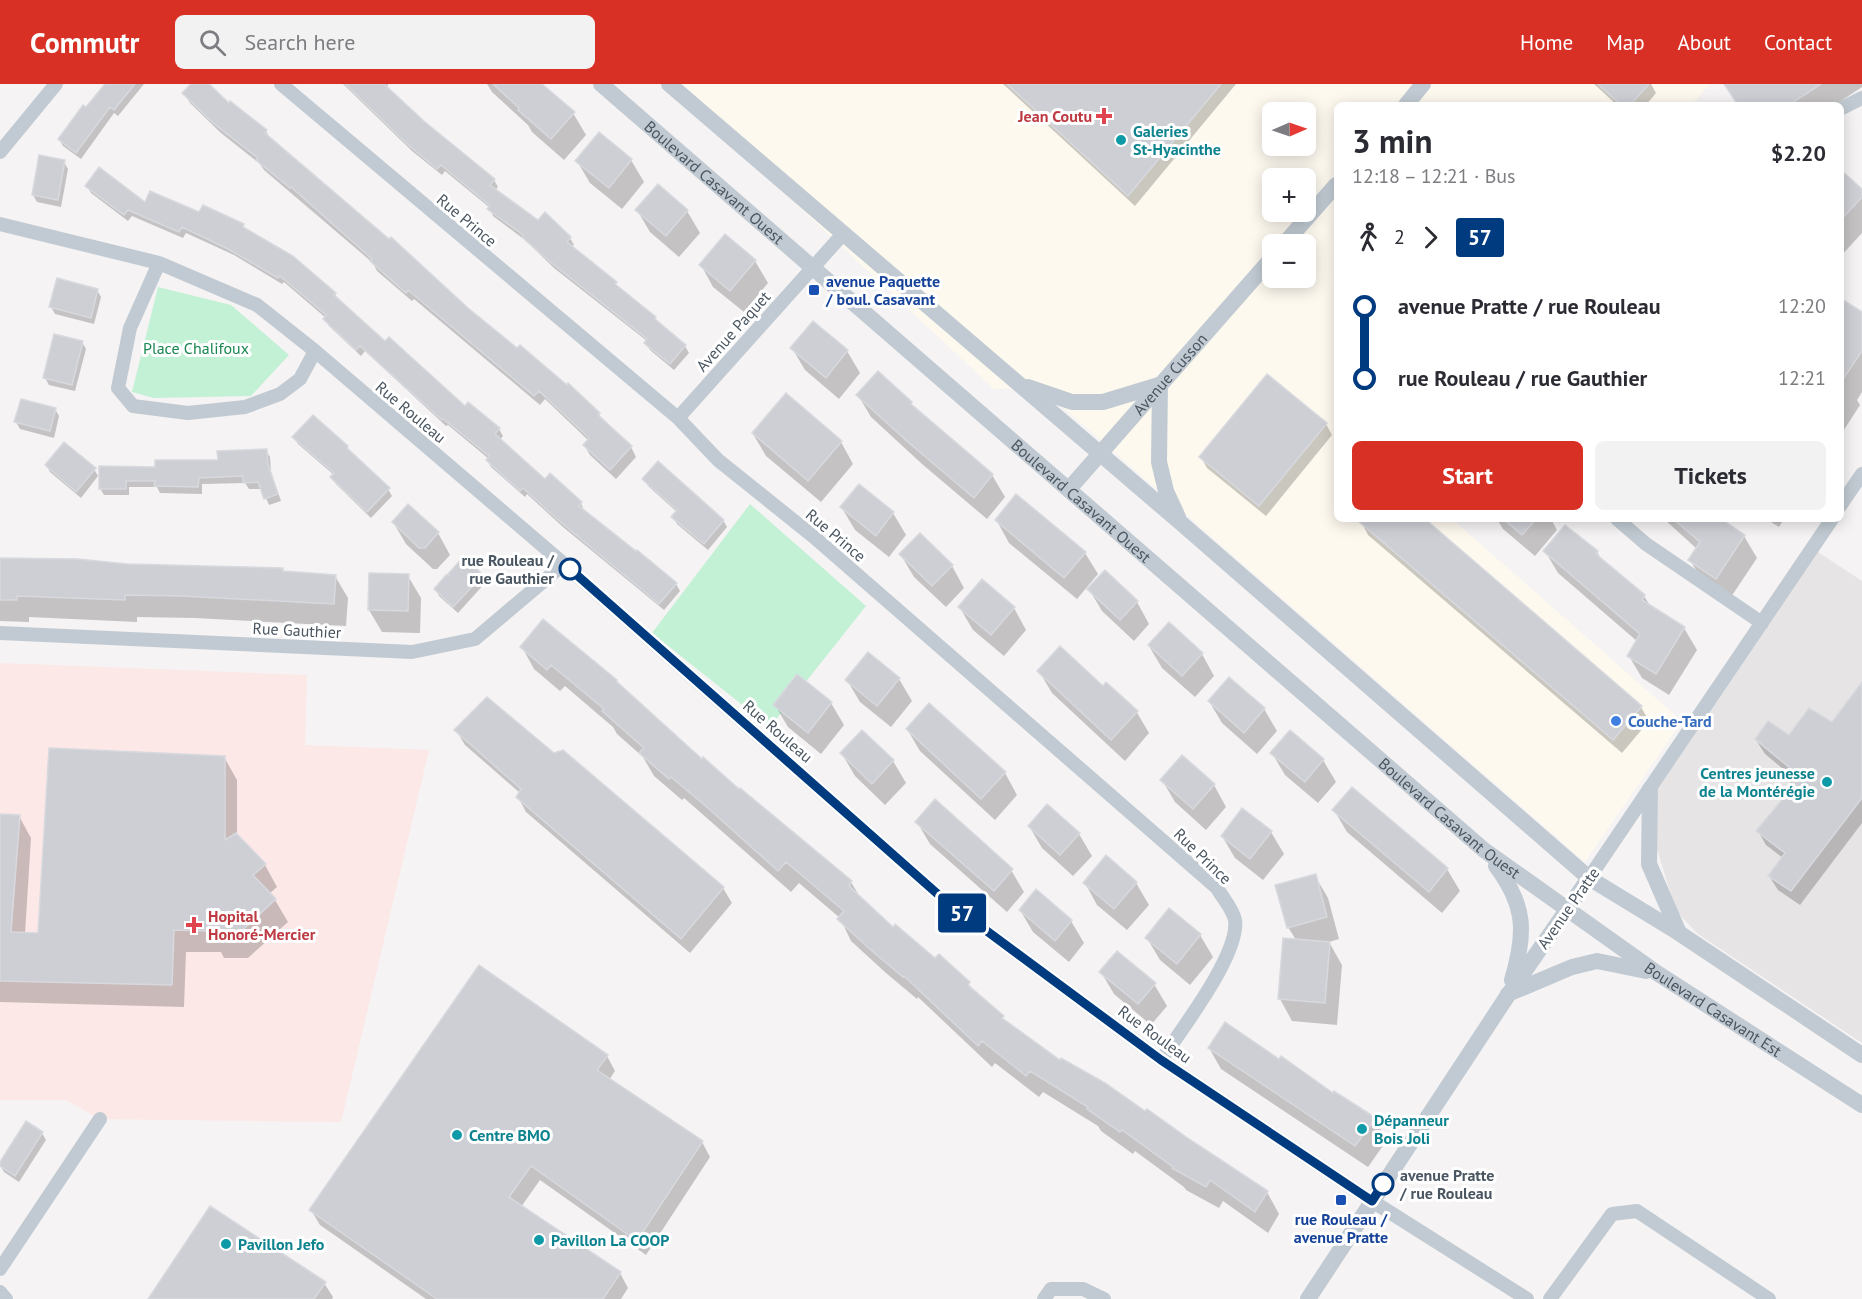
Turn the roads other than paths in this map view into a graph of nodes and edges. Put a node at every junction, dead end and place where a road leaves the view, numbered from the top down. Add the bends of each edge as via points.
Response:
1 (56, 84) edge
2 (281, 84) edge
3 (601, 84) edge
4 (669, 84) edge
5 (1423, 84) edge
6 (1862, 98) edge
7 (1408, 102) edge
8 (1844, 107) edge
9 (0, 152) edge
10 (1334, 187) edge
11 (0, 224) edge
12 (843, 234) junction
13 (1293, 234) edge
14 (159, 263) junction
15 (814, 267) junction
16 (1262, 269) edge
17 (315, 351) junction
18 (1020, 385) junction
19 (1160, 385) junction
20 (678, 418) junction
21 (1100, 454) junction
22 (1862, 474) edge
23 (1069, 489) junction
24 (1844, 500) edge
25 (1620, 522) edge
26 (1830, 522) edge
27 (1181, 523) junction
28 (564, 564) junction
29 (1762, 623) junction
30 (0, 633) edge
31 (1650, 789) junction
32 (1484, 850) junction
33 (1588, 878) junction
34 (1566, 910) junction
35 (1679, 933) junction
36 (1657, 973) junction
37 (1508, 995) junction
38 (1862, 1054) edge
39 (1161, 1060) junction
40 (1862, 1105) edge
41 (100, 1119) dead end
42 (1372, 1201) junction
43 (0, 1269) edge
44 (0, 1292) edge
45 (1047, 1294) edge
46 (6, 1299) edge
47 (1104, 1299) edge
48 (1308, 1299) edge
49 (1527, 1299) edge
50 (1550, 1299) edge
51 (1769, 1299) edge

1 - 9 street
2 - 20 street, Rue Prince
3 - 15 street, Boulevard Casavant Ouest
4 - 12 street
5 - 7 street
6 - 8 street
10 - 13 street
11 - 14 street, Rue Rouleau
12 - 15 street, Avenue Paquet
12 - 18 street
14 - 17 street, Rue Rouleau via 257,304
14 - 17 street via 130,328 118,388 133,406 188,412 245,407 280,394 300,379
15 - 20 street, Avenue Paquet
15 - 23 street, Boulevard Casavant Ouest
16 - 19 street, Avenue Cusson
17 - 28 street, Rue Rouleau
18 - 19 street via 1072,402 1103,402
18 - 21 street
19 - 21 street, Avenue Cusson
19 - 27 street via 1159,462 1166,491
20 - 39 street, Rue Prince via 718,460 814,537 1217,888 1235,917 1235,935 1220,970
21 - 23 street, Avenue Cusson
21 - 27 street
22 - 24 street
23 - 32 street, Boulevard Casavant Ouest
25 - 29 street via 1646,544
26 - 29 street, Avenue Pratte
27 - 33 street
28 - 30 street, Rue Gauthier via 475,639 412,652
28 - 39 street, Rue Rouleau via 941,897
29 - 31 street, Avenue Pratte
31 - 33 street, Avenue Pratte
31 - 35 street via 1649,864
32 - 34 street, Boulevard Casavant Ouest
32 - 37 street via 1509,883 1519,907 1519,957
33 - 34 street, Avenue Pratte
33 - 35 street
34 - 36 street, Boulevard Casavant Est
34 - 37 street, Avenue Pratte
35 - 38 street
36 - 37 street via 1597,962 1572,967
36 - 40 street, Boulevard Casavant Est
37 - 42 street, Avenue Pratte
39 - 42 street, Rue Rouleau
41 - 43 street
42 - 48 street, Avenue Pratte
42 - 49 street, Rue Rouleau
44 - 46 street
45 - 47 street via 1083,1289
50 - 51 street via 1612,1214 1637,1211

